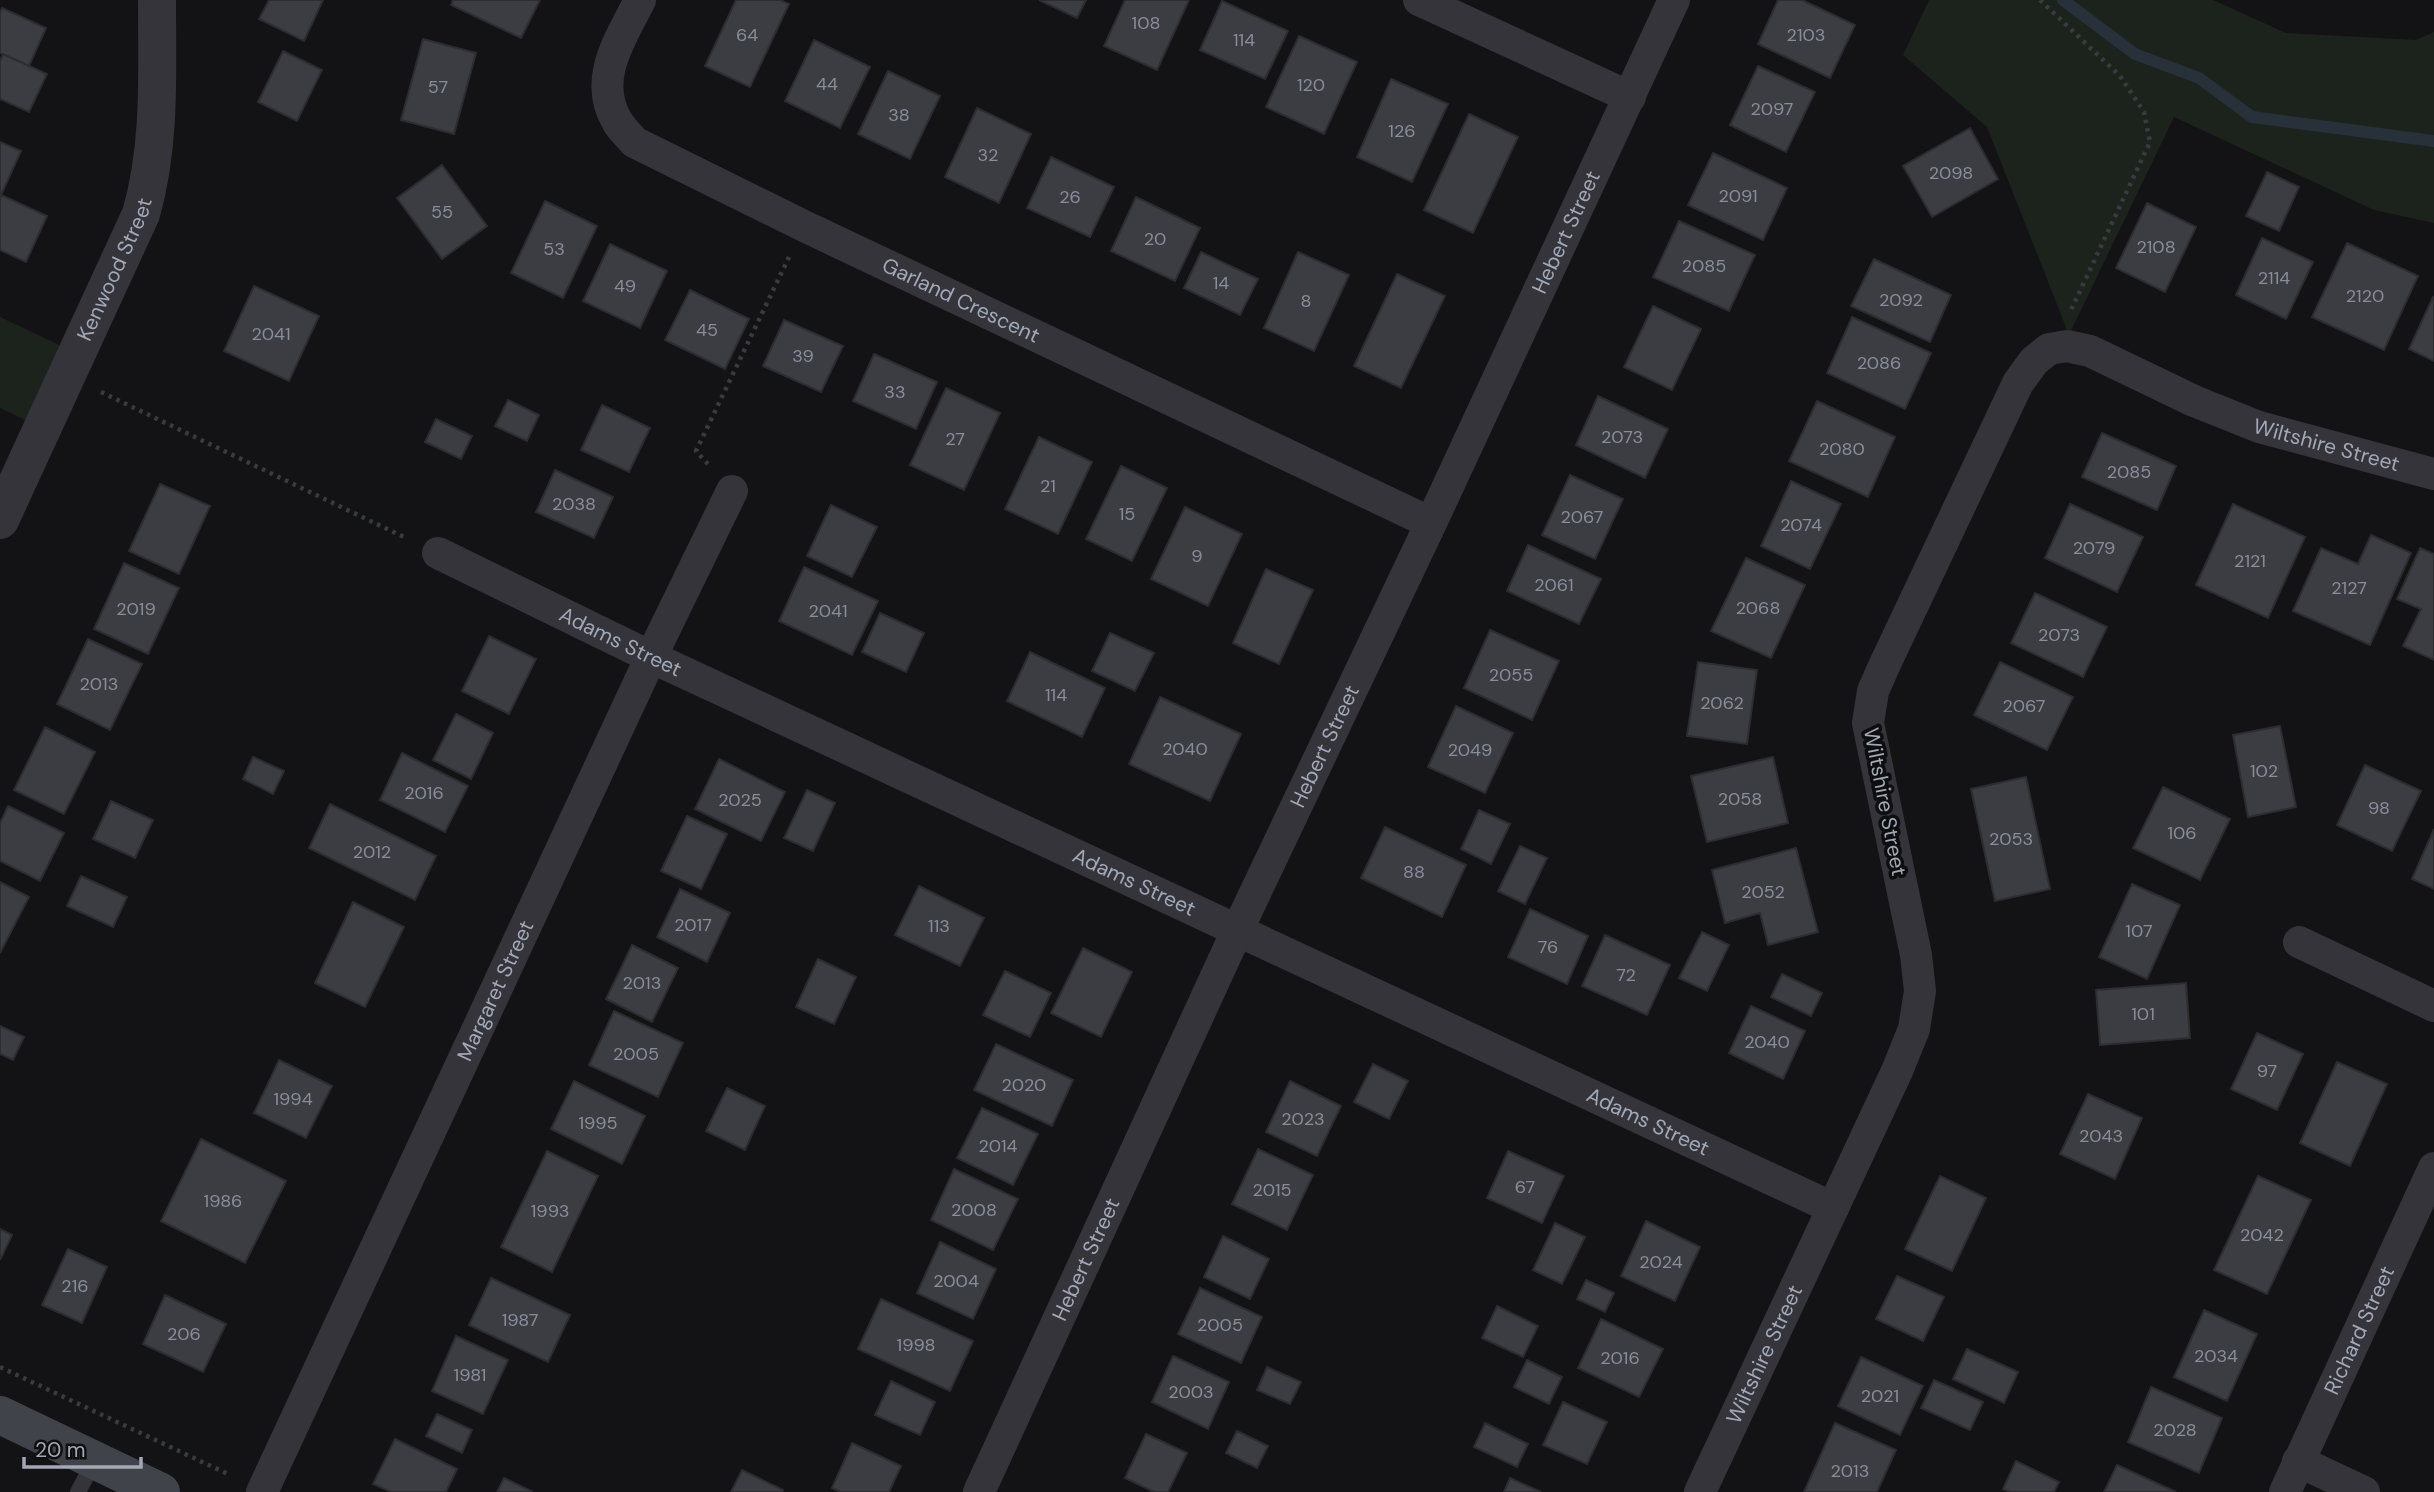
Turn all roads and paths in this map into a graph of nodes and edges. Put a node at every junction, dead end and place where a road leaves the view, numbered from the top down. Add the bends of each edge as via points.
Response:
1 (157, 0) edge
2 (640, 0) edge
3 (1419, 0) edge
4 (1674, 0) edge
5 (2040, 0) edge
6 (1629, 97) junction
7 (804, 226) junction
8 (2053, 348) junction
9 (66, 375) junction
10 (2434, 474) edge
11 (732, 491) joint
12 (0, 520) edge
13 (1431, 523) junction
14 (438, 553) joint
15 (651, 657) junction
16 (1237, 930) junction
17 (2299, 942) dead end
18 (2434, 1006) edge
19 (2434, 1168) edge
20 (1833, 1208) junction
21 (0, 1367) edge
22 (0, 1415) edge
23 (2298, 1461) junction
24 (86, 1476) edge
25 (262, 1491) edge
26 (161, 1492) edge
27 (979, 1492) edge
28 (1700, 1492) edge
29 (2285, 1492) edge
30 (2364, 1492) edge

1 - 9 street, Kenwood Street via 151,179 141,214
2 - 7 street, Garland Crescent via 611,58 607,94 617,121 634,142
3 - 6 street
4 - 6 street, Hebert Street
5 - 8 path via 2120,76 2144,112 2150,142
6 - 13 street, Hebert Street
7 - 11 path via 696,450
7 - 13 street, Garland Crescent
8 - 10 street, Wiltshire Street via 2090,351 2259,427
8 - 20 street, Wiltshire Street via 2034,361 2018,383 1873,691 1868,723 1920,991 1914,1029
9 - 12 street, Kenwood Street
9 - 14 path
11 - 15 street, Margaret Street
13 - 16 street, Hebert Street
14 - 15 street, Adams Street
15 - 16 street, Adams Street
15 - 25 street, Margaret Street
16 - 20 street, Adams Street
16 - 27 street, Hebert Street
17 - 18 street
19 - 23 street, Richard Street
20 - 28 street, Wiltshire Street
21 - 25 path
22 - 24 main road
23 - 29 street, Richard Street
23 - 30 street
24 - 26 main road

